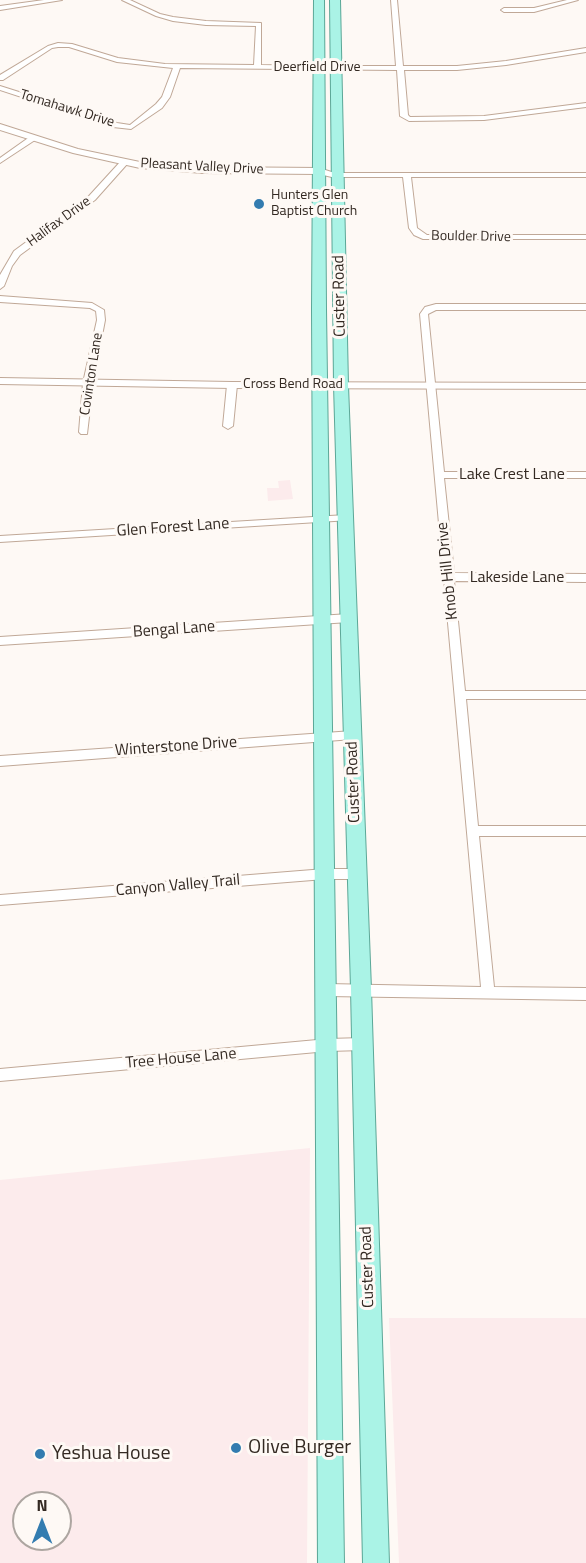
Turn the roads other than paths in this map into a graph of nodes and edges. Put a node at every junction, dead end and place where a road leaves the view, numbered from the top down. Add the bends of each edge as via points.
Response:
1 (60, 0) edge
2 (125, 0) edge
3 (319, 0) edge
4 (335, 0) edge
5 (394, 0) edge
6 (575, 0) edge
7 (0, 8) edge
8 (504, 10) dead end
9 (586, 50) edge
10 (177, 66) junction
11 (257, 67) junction
12 (319, 68) junction
13 (336, 68) junction
14 (401, 68) junction
15 (0, 78) edge
16 (0, 88) edge
17 (586, 105) edge
18 (0, 127) edge
19 (0, 136) edge
20 (34, 138) junction
21 (25, 144) junction
22 (0, 161) edge
23 (121, 166) junction
24 (319, 175) junction
25 (336, 175) junction
26 (407, 175) junction
27 (586, 175) edge
28 (586, 237) edge
29 (0, 286) edge
30 (0, 300) edge
31 (586, 307) edge
32 (0, 381) edge
33 (88, 383) junction
34 (232, 385) junction
35 (319, 385) junction
36 (341, 385) junction
37 (430, 386) junction
38 (586, 386) edge
39 (228, 426) dead end
40 (84, 432) dead end
41 (439, 476) junction
42 (586, 476) edge
43 (346, 518) junction
44 (322, 519) junction
45 (0, 538) edge
46 (448, 577) junction
47 (586, 578) edge
48 (349, 618) junction
49 (323, 620) junction
50 (0, 641) edge
51 (460, 695) junction
52 (586, 695) edge
53 (353, 735) junction
54 (323, 736) junction
55 (0, 760) edge
56 (473, 831) junction
57 (586, 831) edge
58 (326, 874) junction
59 (357, 874) junction
60 (0, 900) edge
61 (361, 989) junction
62 (327, 990) junction
63 (488, 993) junction
64 (586, 994) edge
65 (363, 1044) junction
66 (328, 1045) junction
67 (0, 1075) edge
68 (331, 1563) edge
69 (376, 1563) edge

1 - 7 street
2 - 11 street via 173,19 259,24
3 - 12 main road, Custer Road
4 - 13 main road, Custer Road
5 - 14 street
6 - 8 street via 534,10
9 - 14 street, Deerfield Drive via 482,66
10 - 11 street, Deerfield Drive
10 - 15 street, Deerfield Drive via 117,60 70,45 50,47
10 - 16 street, Tomahawk Drive via 159,106 135,124 124,127
11 - 12 street, Deerfield Drive
12 - 13 street, Deerfield Drive
12 - 24 main road, Custer Road
13 - 14 street, Deerfield Drive
13 - 25 main road, Custer Road
14 - 17 street via 402,111 410,119 484,118
18 - 20 street, Pleasant Valley Drive
19 - 21 street, Pleasant Valley Drive
20 - 21 street
20 - 23 street, Pleasant Valley Drive
21 - 22 street
21 - 23 street, Pleasant Valley Drive via 70,159
23 - 24 street, Pleasant Valley Drive via 202,174
23 - 29 street, Halifax Drive via 92,198 18,254
24 - 25 street, Pleasant Valley Drive
24 - 35 main road, Custer Road
25 - 26 street, Pleasant Valley Drive
25 - 36 main road, Custer Road
26 - 27 street, Pleasant Valley Drive
26 - 28 street, Boulder Drive via 413,228 426,237
30 - 33 street, Covinton Lane via 92,306 100,310
31 - 37 street, Knob Hill Drive via 428,309 424,314
32 - 33 street, Cross Bend Road
33 - 34 street, Cross Bend Road
33 - 40 street, Covinton Lane
34 - 35 street, Cross Bend Road
34 - 39 street
35 - 36 street, Cross Bend Road
35 - 44 main road, Custer Road
36 - 37 street, Cross Bend Road
36 - 43 main road, Custer Road
37 - 38 street, Cross Bend Road
37 - 41 street, Knob Hill Drive
41 - 42 street, Lake Crest Lane
41 - 46 street, Knob Hill Drive
43 - 44 street, Glen Forest Lane
43 - 48 main road, Custer Road
44 - 45 street, Glen Forest Lane
44 - 49 main road, Custer Road
46 - 47 street, Lakeside Lane
46 - 51 street, Knob Hill Drive
48 - 49 street, Bengal Lane
48 - 53 main road, Custer Road
49 - 50 street, Bengal Lane
49 - 54 main road, Custer Road
51 - 52 street
51 - 56 street, Knob Hill Drive
53 - 54 street, Winterstone Drive
53 - 59 main road, Custer Road
54 - 55 street, Winterstone Drive
54 - 58 main road, Custer Road
56 - 57 street
56 - 63 street, Knob Hill Drive
58 - 59 street, Canyon Valley Trail
58 - 60 street, Canyon Valley Trail
58 - 62 main road, Custer Road
59 - 61 main road, Custer Road
61 - 62 street
61 - 63 street
61 - 65 main road, Custer Road
62 - 66 main road, Custer Road
63 - 64 street
65 - 66 street, Tree House Lane
65 - 69 main road, Custer Road
66 - 67 street, Tree House Lane
66 - 68 main road, Custer Road

